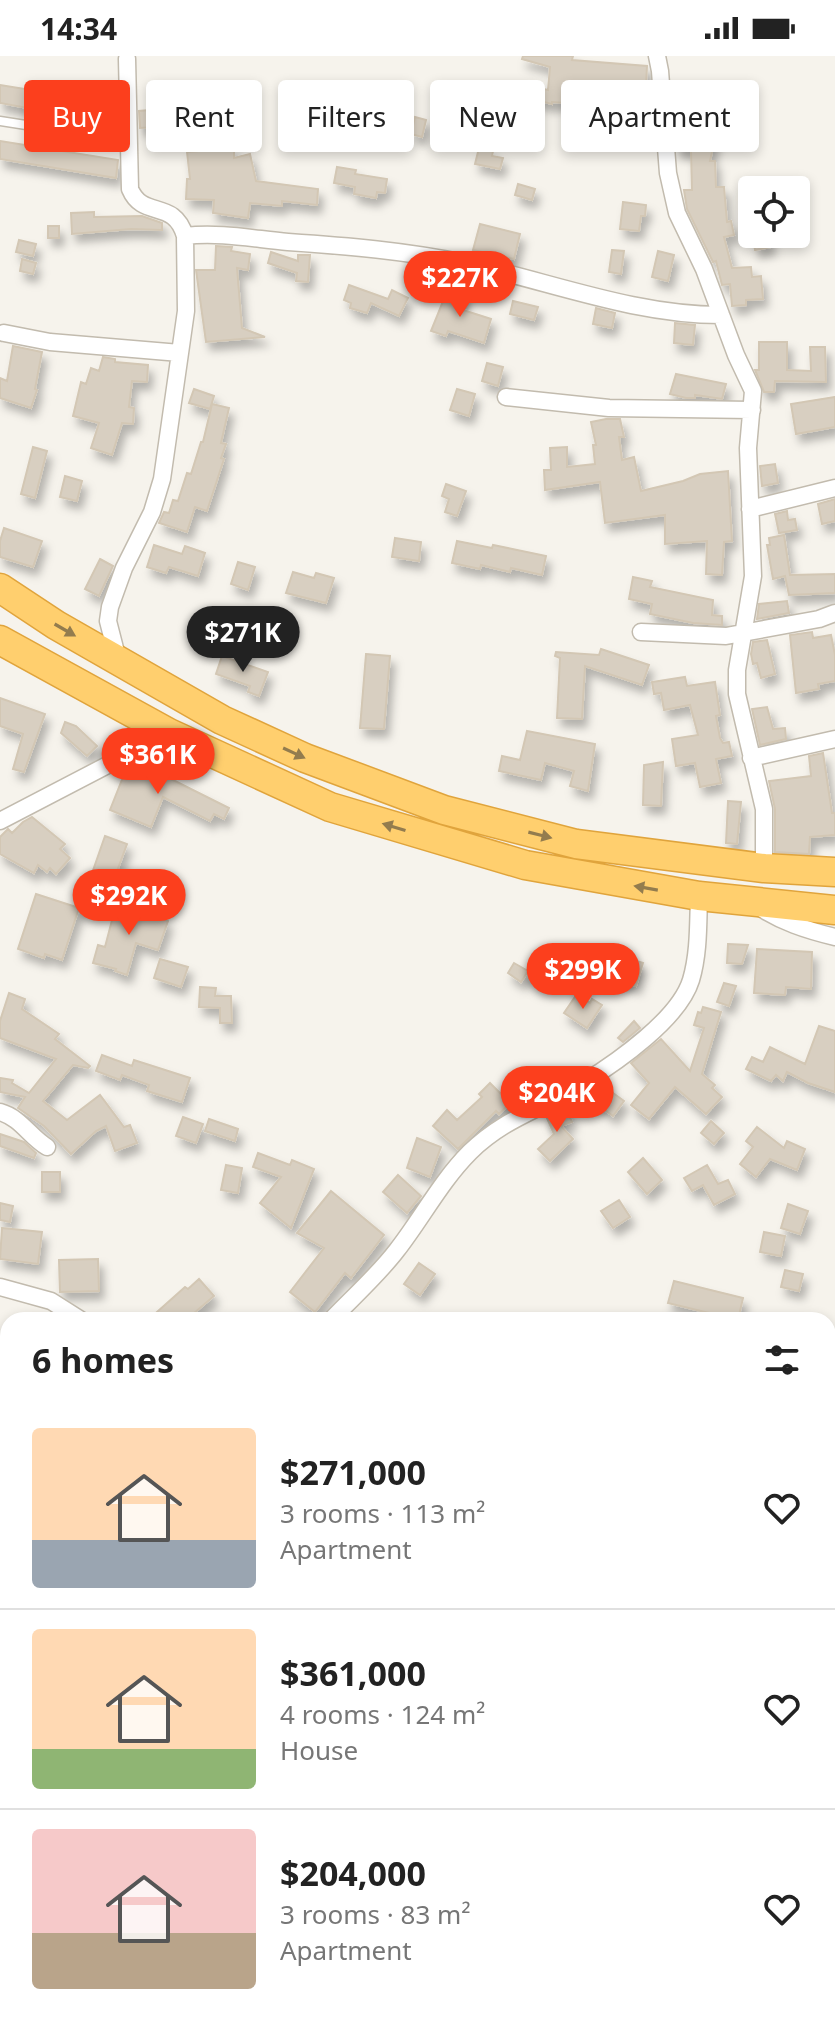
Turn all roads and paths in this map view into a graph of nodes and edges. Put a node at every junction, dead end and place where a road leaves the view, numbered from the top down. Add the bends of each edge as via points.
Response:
1 (657, 56) edge
2 (127, 59) dead end
3 (128, 80) edge
4 (0, 121) edge
5 (24, 125) edge
6 (129, 152) edge
7 (185, 236) junction
8 (721, 315) junction
9 (4, 333) dead end
10 (180, 353) junction
11 (506, 397) dead end
12 (752, 410) junction
13 (835, 488) edge
14 (750, 509) junction
15 (0, 588) edge
16 (835, 613) edge
17 (641, 632) dead end
18 (744, 633) junction
19 (0, 640) edge
20 (118, 660) junction
21 (169, 733) junction
22 (835, 739) edge
23 (751, 758) junction
24 (0, 821) edge
25 (764, 868) junction
26 (835, 872) edge
27 (699, 896) junction
28 (752, 903) junction
29 (835, 910) edge
30 (835, 937) edge
31 (0, 1112) edge
32 (47, 1147) dead end
33 (0, 1287) edge
34 (68, 1312) edge
35 (339, 1312) edge

1 - 8 street via 672,194
2 - 3 street
4 - 5 lane
6 - 7 street via 132,195 143,205 174,215
7 - 8 street via 378,248 600,298
7 - 10 street via 186,311
8 - 12 street via 751,385
9 - 10 street
10 - 20 street via 162,479 110,607 108,621
11 - 12 street via 609,408
12 - 14 street
13 - 14 street
14 - 18 street via 753,576
15 -> 20 highway
16 - 18 street
17 - 18 street
18 - 23 street via 737,694
19 - 21 highway
20 -> 25 highway via 222,720 305,758 444,810 576,844
21 - 24 street
27 -> 21 highway via 525,865 417,835 330,807
22 - 23 street
23 - 25 street via 764,809
25 - 26 highway
27 - 28 highway
27 - 35 street via 690,982 659,1027 583,1083 520,1114 483,1140 456,1166 396,1251
28 - 29 highway
28 - 30 street via 798,928
31 - 32 street via 15,1117
33 - 34 street via 51,1301

